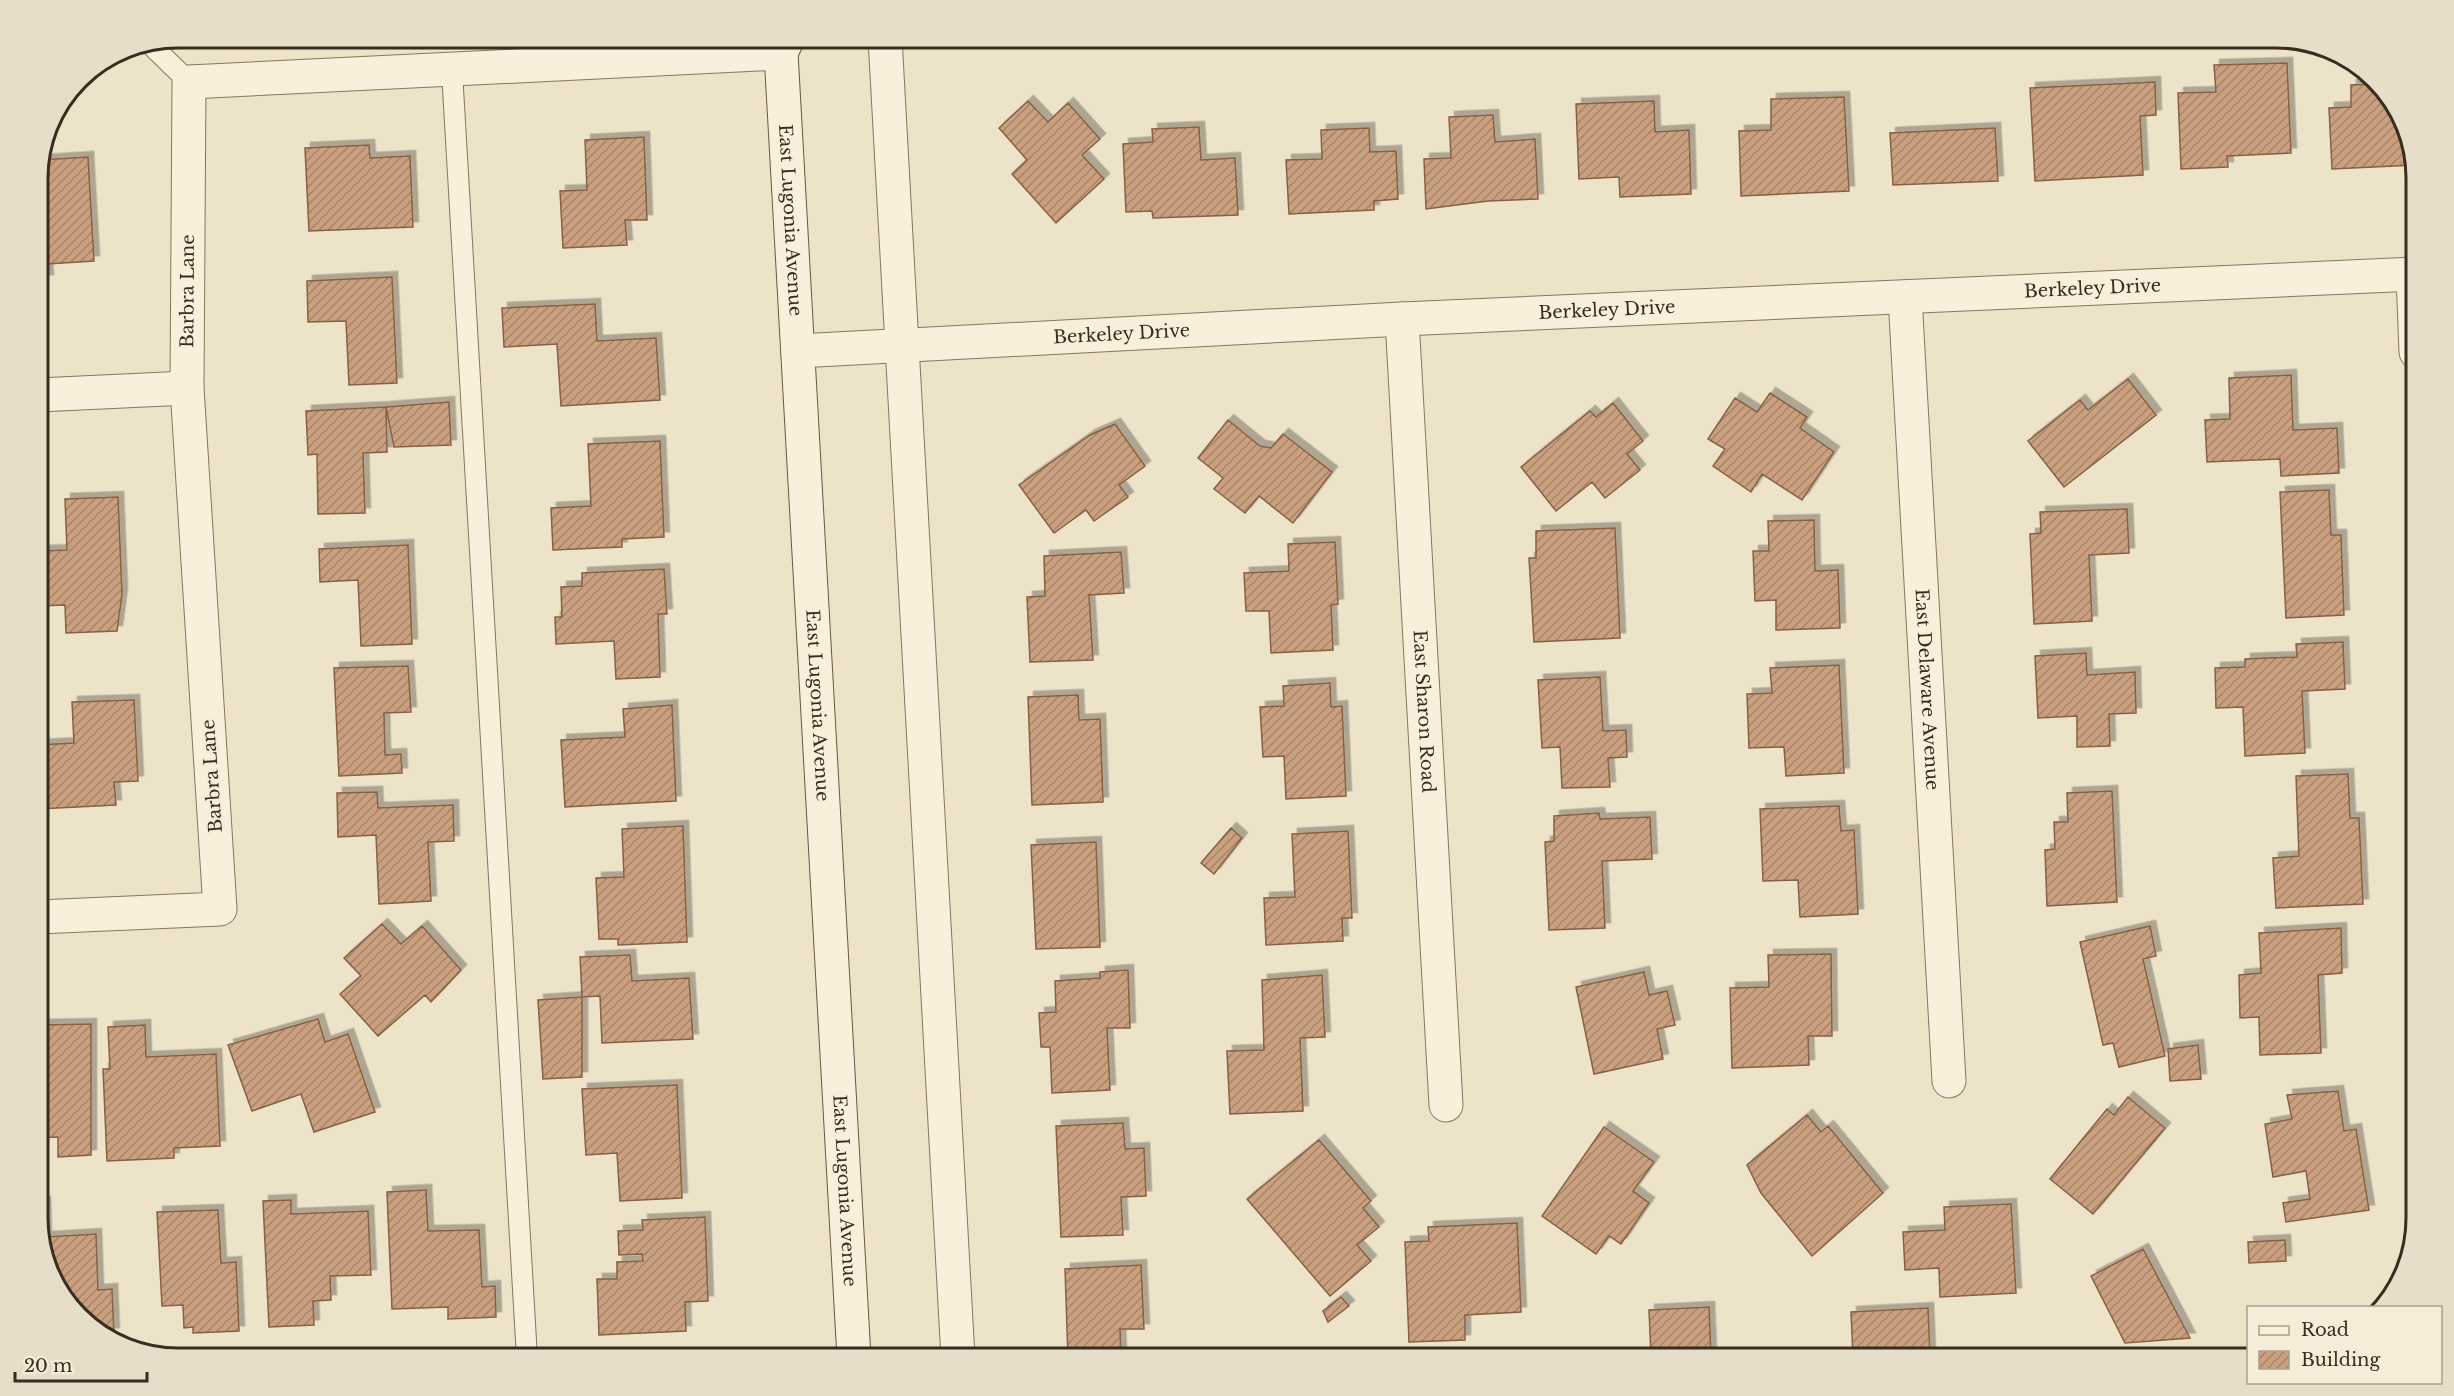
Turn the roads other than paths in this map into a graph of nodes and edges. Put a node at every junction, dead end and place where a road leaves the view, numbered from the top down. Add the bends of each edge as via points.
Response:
1 (721, 48) edge
2 (779, 48) edge
3 (886, 48) edge
4 (156, 50) edge
5 (452, 71) junction
6 (189, 82) junction
7 (2406, 274) edge
8 (1905, 297) junction
9 (1402, 319) junction
10 (902, 345) junction
11 (798, 351) junction
12 (187, 388) junction
13 (48, 395) edge
14 (48, 917) edge
15 (1949, 1081) dead end
16 (1446, 1105) dead end
17 (526, 1348) edge
18 (853, 1348) edge
19 (957, 1348) edge

1 - 5 street
2 - 11 street, East Lugonia Avenue
3 - 10 street
4 - 6 lane
5 - 6 street
5 - 17 lane
6 - 12 street, Barbra Lane
7 - 8 street, Berkeley Drive
8 - 9 street, Berkeley Drive
8 - 15 street, East Delaware Avenue
9 - 10 street, Berkeley Drive
9 - 16 street, East Sharon Road
10 - 11 street, Berkeley Drive
10 - 19 street
11 - 18 street, East Lugonia Avenue
12 - 13 street
12 - 14 street, Barbra Lane via 220,909

